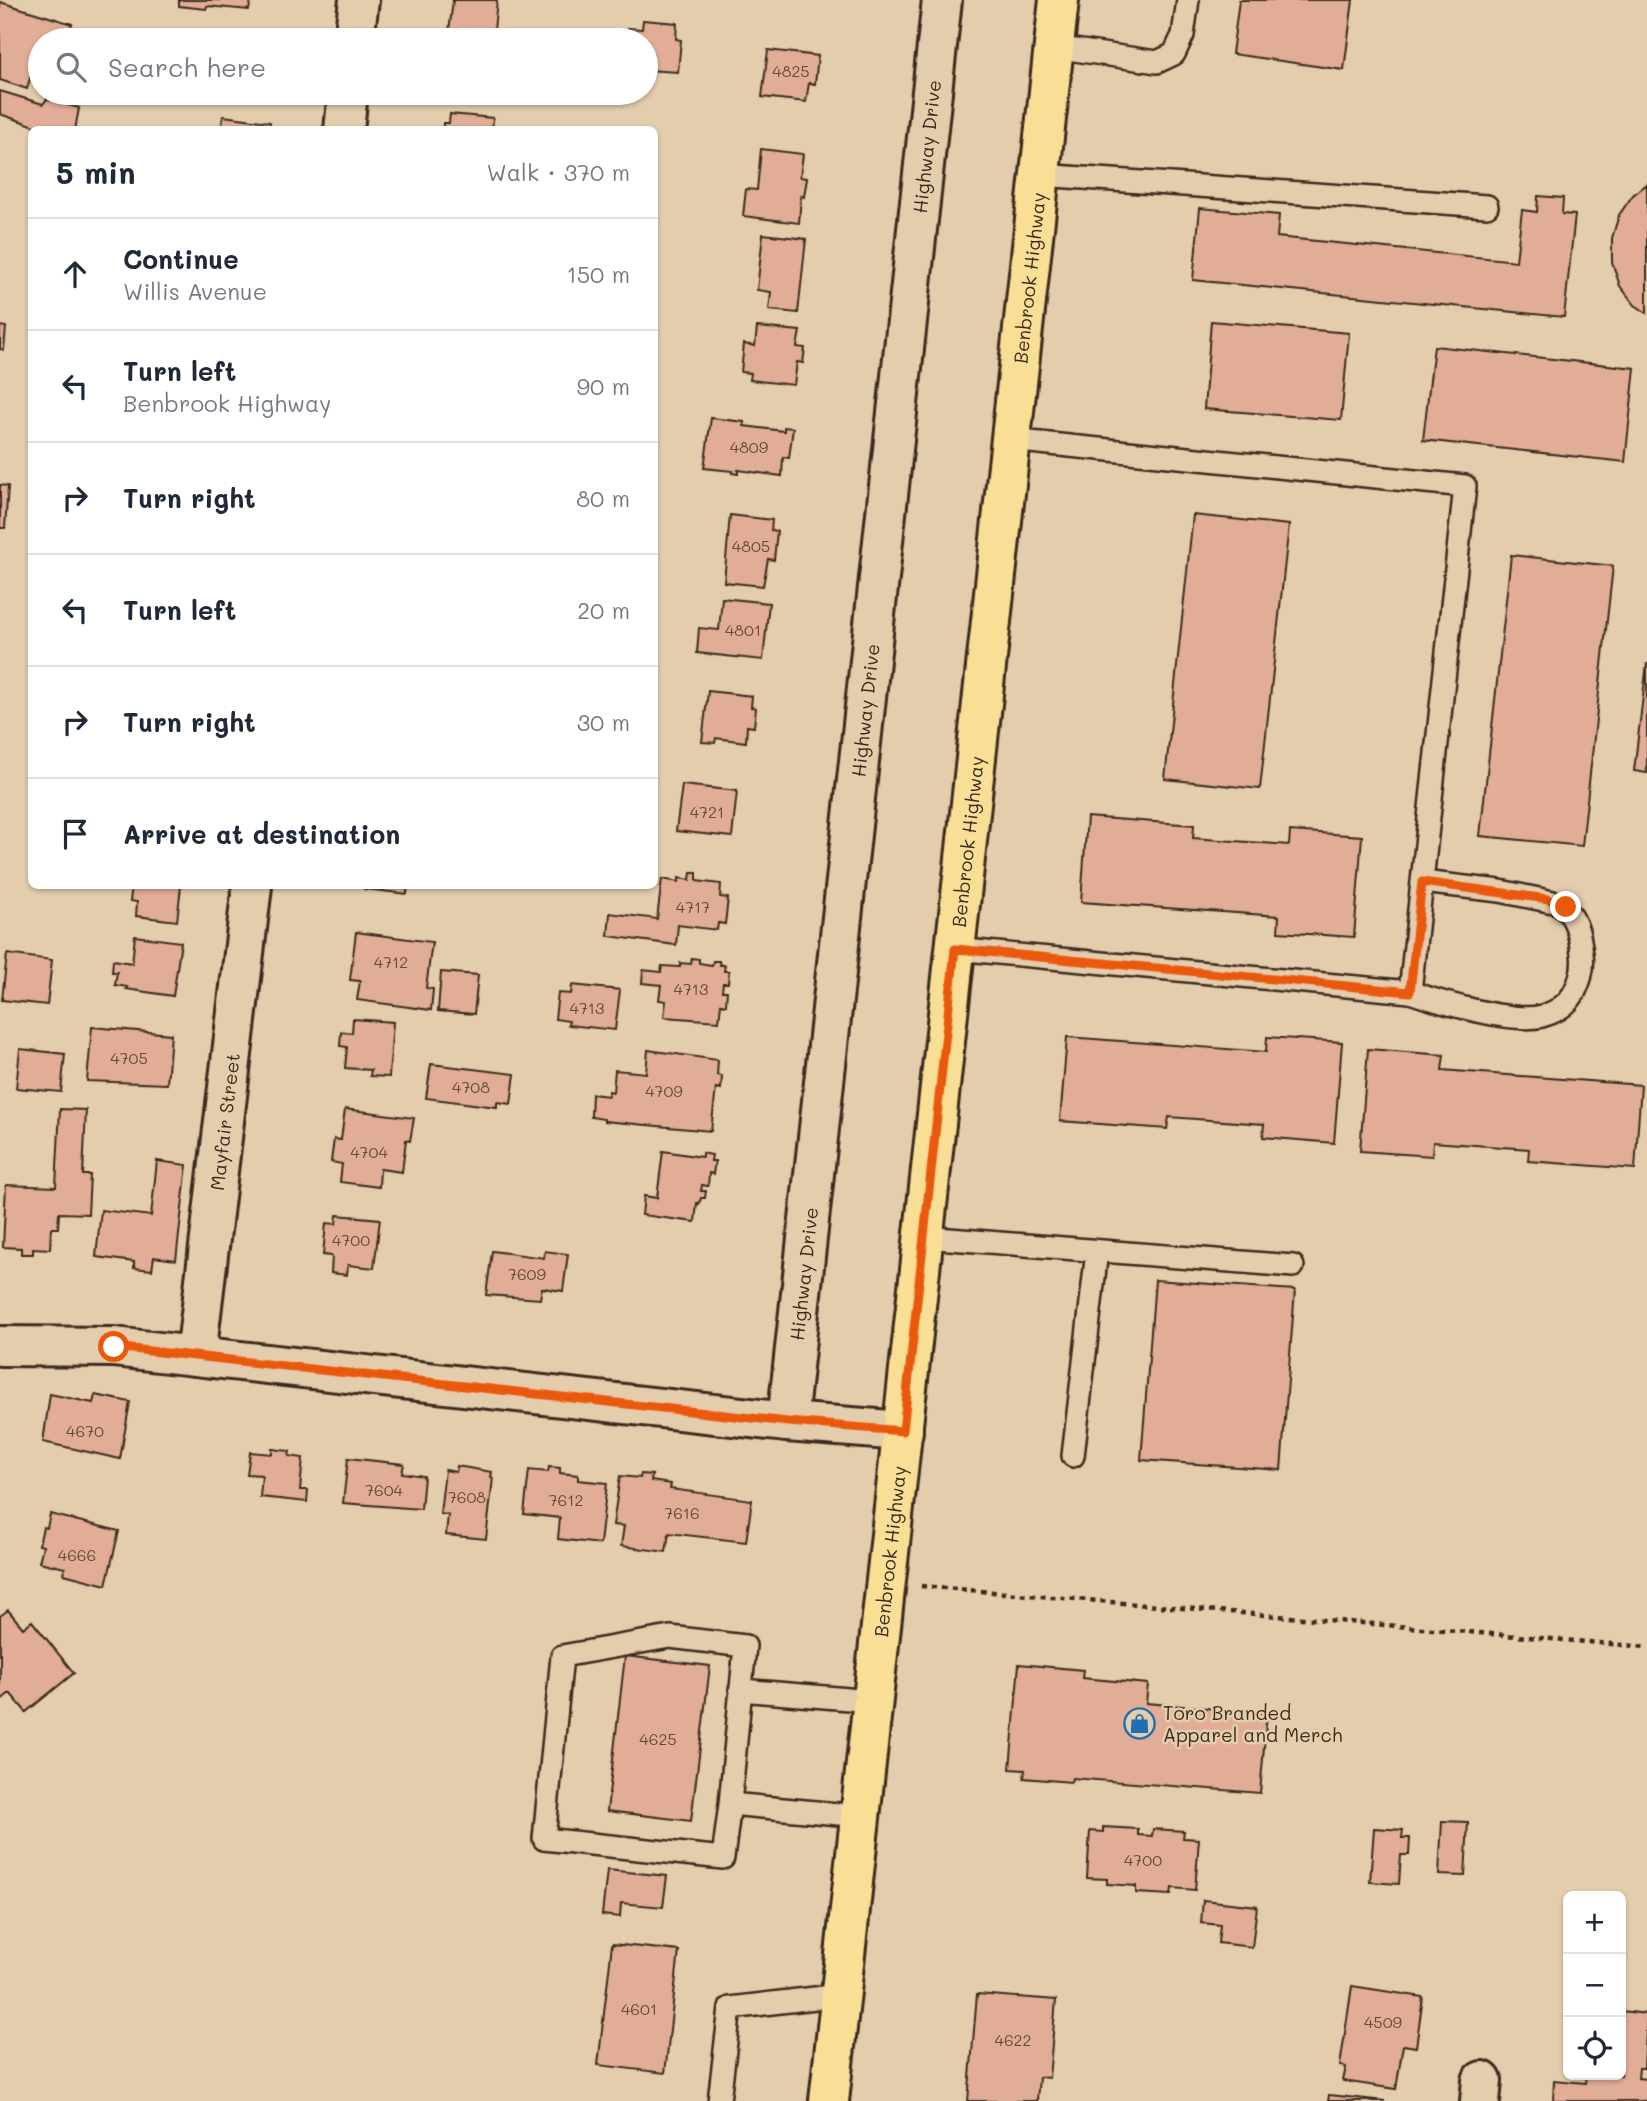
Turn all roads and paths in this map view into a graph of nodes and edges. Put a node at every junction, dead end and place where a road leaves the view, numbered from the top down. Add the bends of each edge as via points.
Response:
1 (359, 0) edge
2 (942, 0) edge
3 (1059, 0) edge
4 (1188, 0) edge
5 (356, 28) edge
6 (1054, 47) junction
7 (347, 105) edge
8 (344, 126) edge
9 (1040, 175) junction
10 (1487, 206) dead end
11 (1010, 440) junction
12 (1422, 882) junction
13 (253, 889) edge
14 (955, 949) junction
15 (1410, 992) junction
16 (923, 1237) junction
17 (1097, 1251) junction
18 (1293, 1266) dead end
19 (0, 1346) edge
20 (196, 1356) junction
21 (788, 1422) junction
22 (903, 1431) junction
23 (1073, 1456) dead end
24 (920, 1586) dead end
25 (1647, 1647) edge
26 (740, 1690) junction
27 (873, 1701) junction
28 (730, 1804) junction
29 (860, 1816) junction
30 (841, 1994) junction
31 (719, 2101) edge
32 (829, 2101) edge

1 - 5 street
2 - 21 street, Highway Drive
3 - 6 main road, Benbrook Highway
4 - 6 lane via 1183,35 1174,54 1157,62
6 - 9 main road, Benbrook Highway
7 - 8 street
9 - 10 lane
9 - 11 main road, Benbrook Highway
11 - 12 lane via 1465,486
11 - 14 main road, Benbrook Highway
12 - 15 lane
12 - 15 lane via 1500,891 1566,907 1577,926 1583,965 1571,999 1540,1017 1444,1004
13 - 20 street, Mayfair Street
14 - 15 lane
14 - 16 main road, Benbrook Highway
16 - 17 lane
16 - 22 main road, Benbrook Highway
17 - 18 lane
17 - 23 lane
19 - 20 street via 114,1347
20 - 21 street
21 - 22 street
22 - 27 main road, Benbrook Highway
24 - 25 path
26 - 27 lane
26 - 28 lane
26 - 28 lane via 745,1646 670,1637 562,1656 544,1839 723,1858
27 - 29 main road, Benbrook Highway
28 - 29 lane
29 - 30 main road, Benbrook Highway
30 - 31 lane via 730,2008
30 - 32 main road, Benbrook Highway

